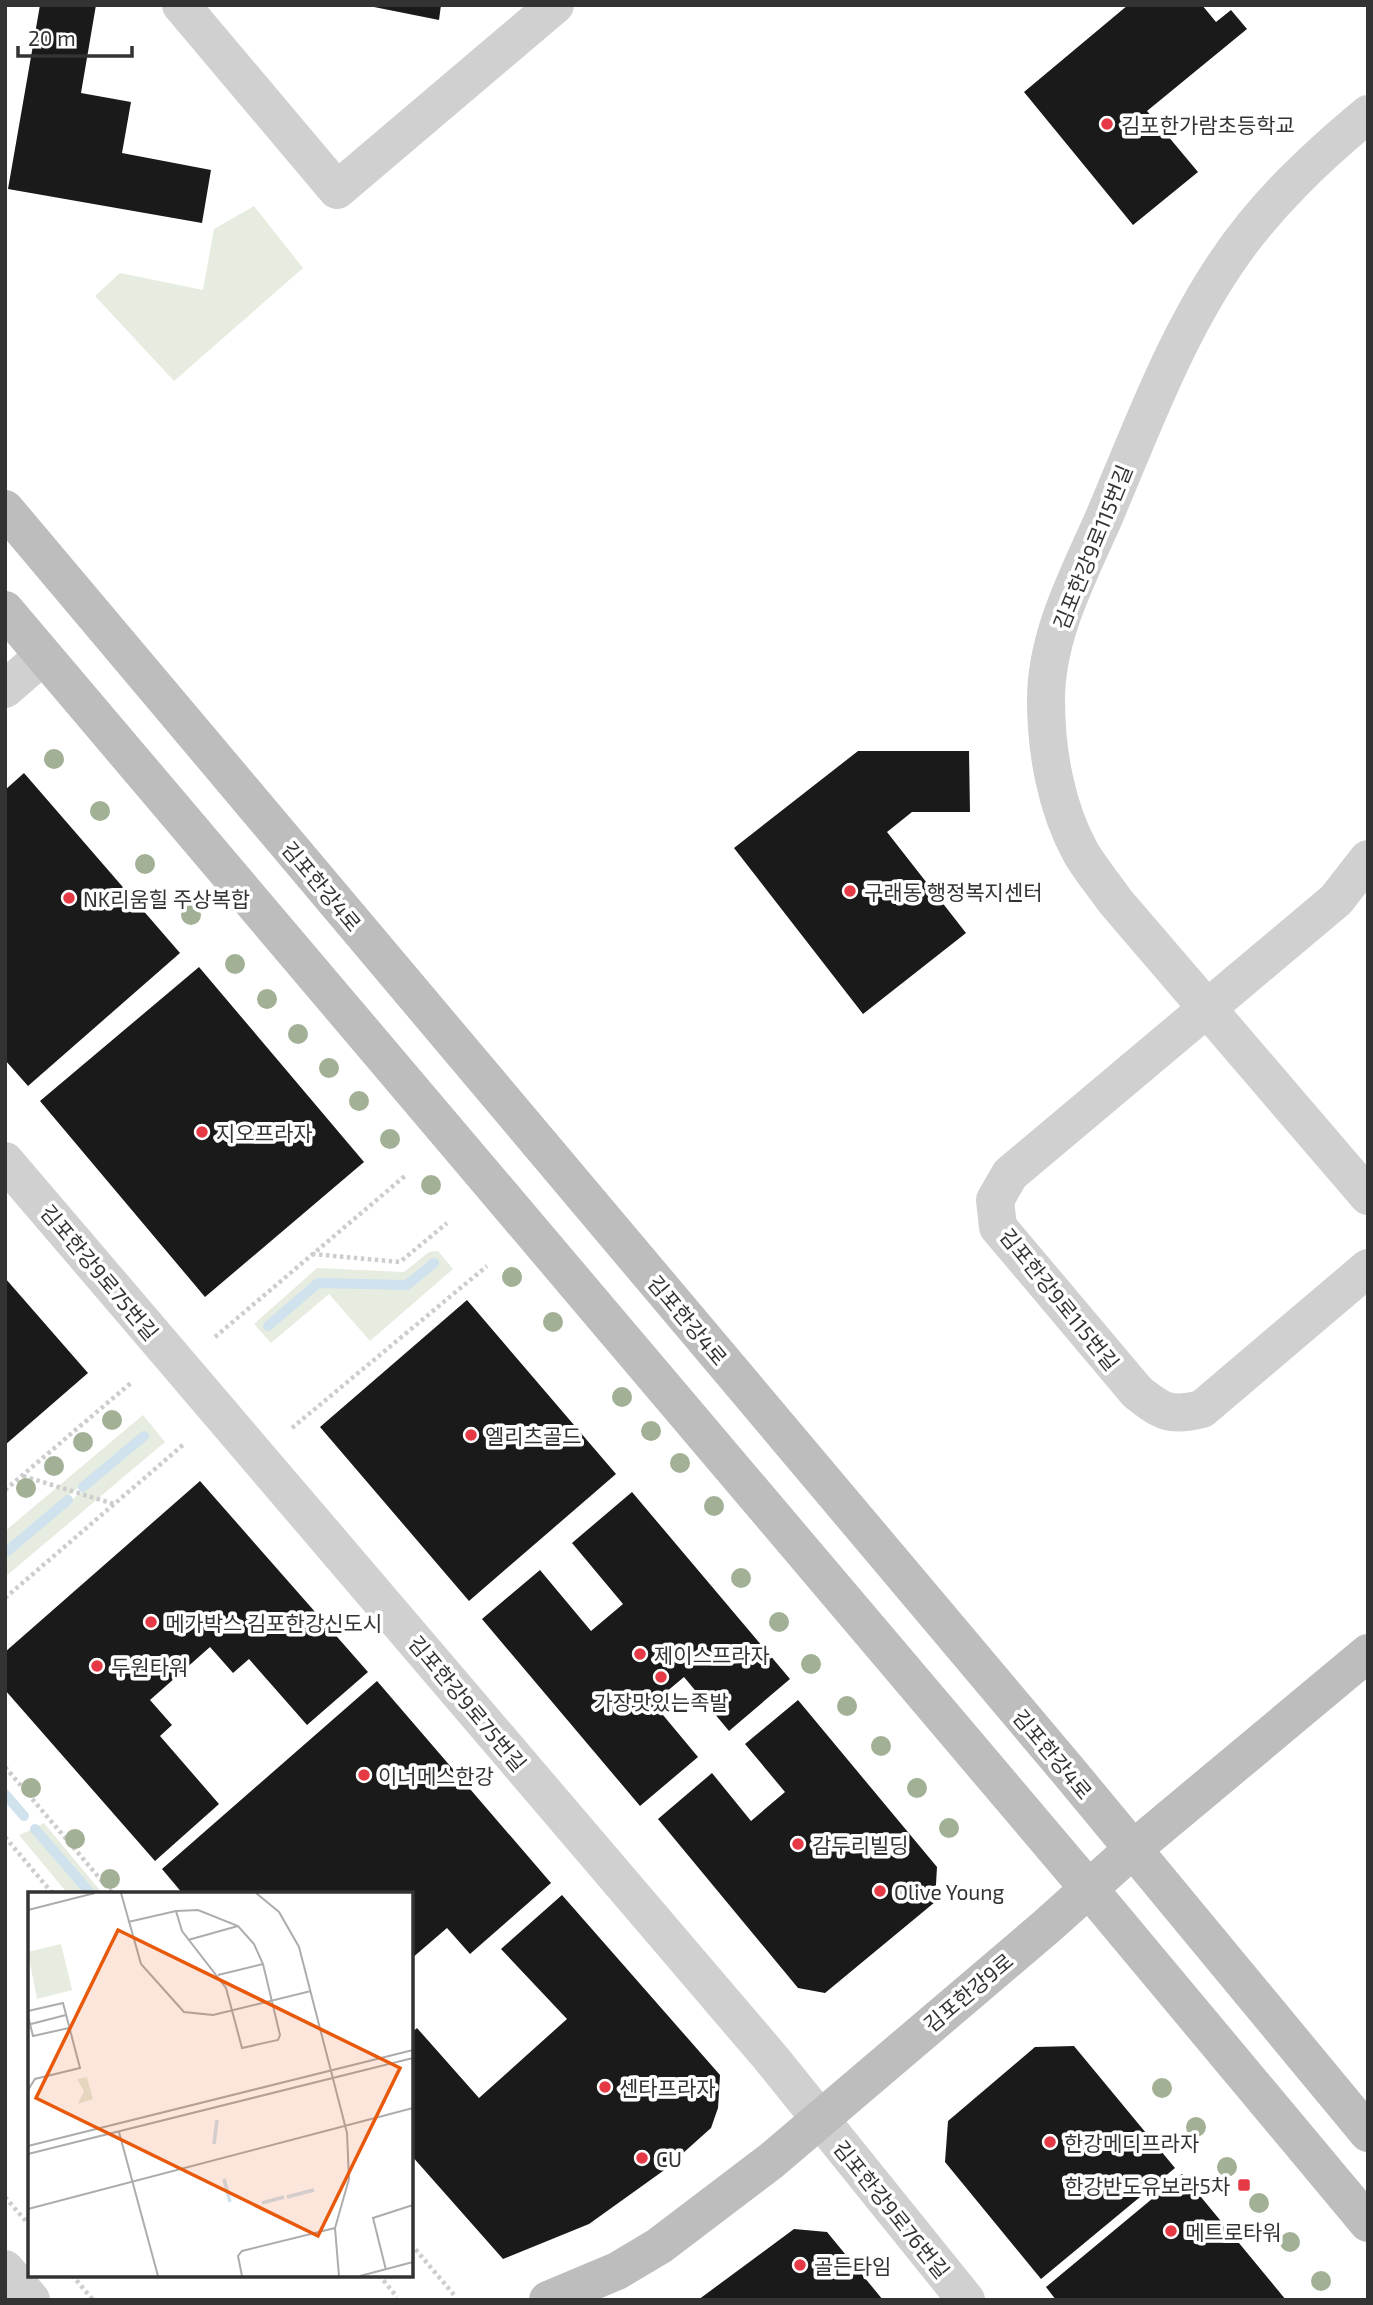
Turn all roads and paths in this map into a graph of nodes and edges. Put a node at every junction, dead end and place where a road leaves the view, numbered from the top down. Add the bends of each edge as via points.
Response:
1 (181, 5) edge
2 (555, 5) edge
3 (1368, 114) edge
4 (5, 509) edge
5 (5, 610) edge
6 (43, 656) junction
7 (5, 689) edge
8 (1368, 859) edge
9 (1208, 1008) junction
10 (5, 1161) edge
11 (406, 1174) dead end
12 (1368, 1196) edge
13 (447, 1223) dead end
14 (311, 1254) junction
15 (487, 1266) dead end
16 (1368, 1268) edge
17 (215, 1336) dead end
18 (132, 1382) dead end
19 (292, 1428) dead end
20 (184, 1444) dead end
21 (22, 1475) junction
22 (5, 1490) edge
23 (114, 1504) junction
24 (5, 1598) edge
25 (1368, 1653) edge
26 (5, 1767) edge
27 (5, 1838) edge
28 (1132, 1850) junction
29 (1089, 1889) junction
30 (51, 1892) edge
31 (111, 1892) edge
32 (819, 2119) junction
33 (1368, 2133) edge
34 (5, 2197) edge
35 (1368, 2223) edge
36 (28, 2224) edge
37 (413, 2246) edge
38 (5, 2269) edge
39 (74, 2277) edge
40 (381, 2277) edge
41 (455, 2295) dead end
42 (397, 2297) dead end
43 (32, 2300) edge
44 (93, 2300) edge
45 (548, 2300) edge
46 (966, 2300) edge

1 - 2 street via 337,190
3 - 9 street, 김포한강9로115번길 via 1277,197 1219,274 1161,384 1063,612 1050,653 1047,742 1059,800 1081,853 1115,901
4 - 28 street, 김포한강4로
5 - 6 street
6 - 7 street
6 - 29 street
8 - 9 street, 김포한강9로115번길 via 1336,900
9 - 12 street, 김포한강9로115번길
9 - 16 street, 김포한강9로115번길 via 1010,1174 995,1200 998,1227 1137,1392 1157,1408 1180,1415 1202,1409
10 - 32 street, 김포한강9로75번길
11 - 14 path
13 - 14 path via 400,1262
14 - 17 path
15 - 19 path
18 - 21 path
20 - 23 path
21 - 22 path
21 - 23 path
23 - 24 path
25 - 28 street, 김포한강9로
26 - 31 path
27 - 30 path
28 - 29 street, 김포한강9로
28 - 33 street, 김포한강4로
29 - 32 street, 김포한강9로
29 - 35 street
32 - 45 street, 김포한강9로 via 659,2246 617,2271
32 - 46 street, 김포한강9로76번길
34 - 36 path
37 - 41 path
38 - 43 street
39 - 44 path
40 - 42 path

